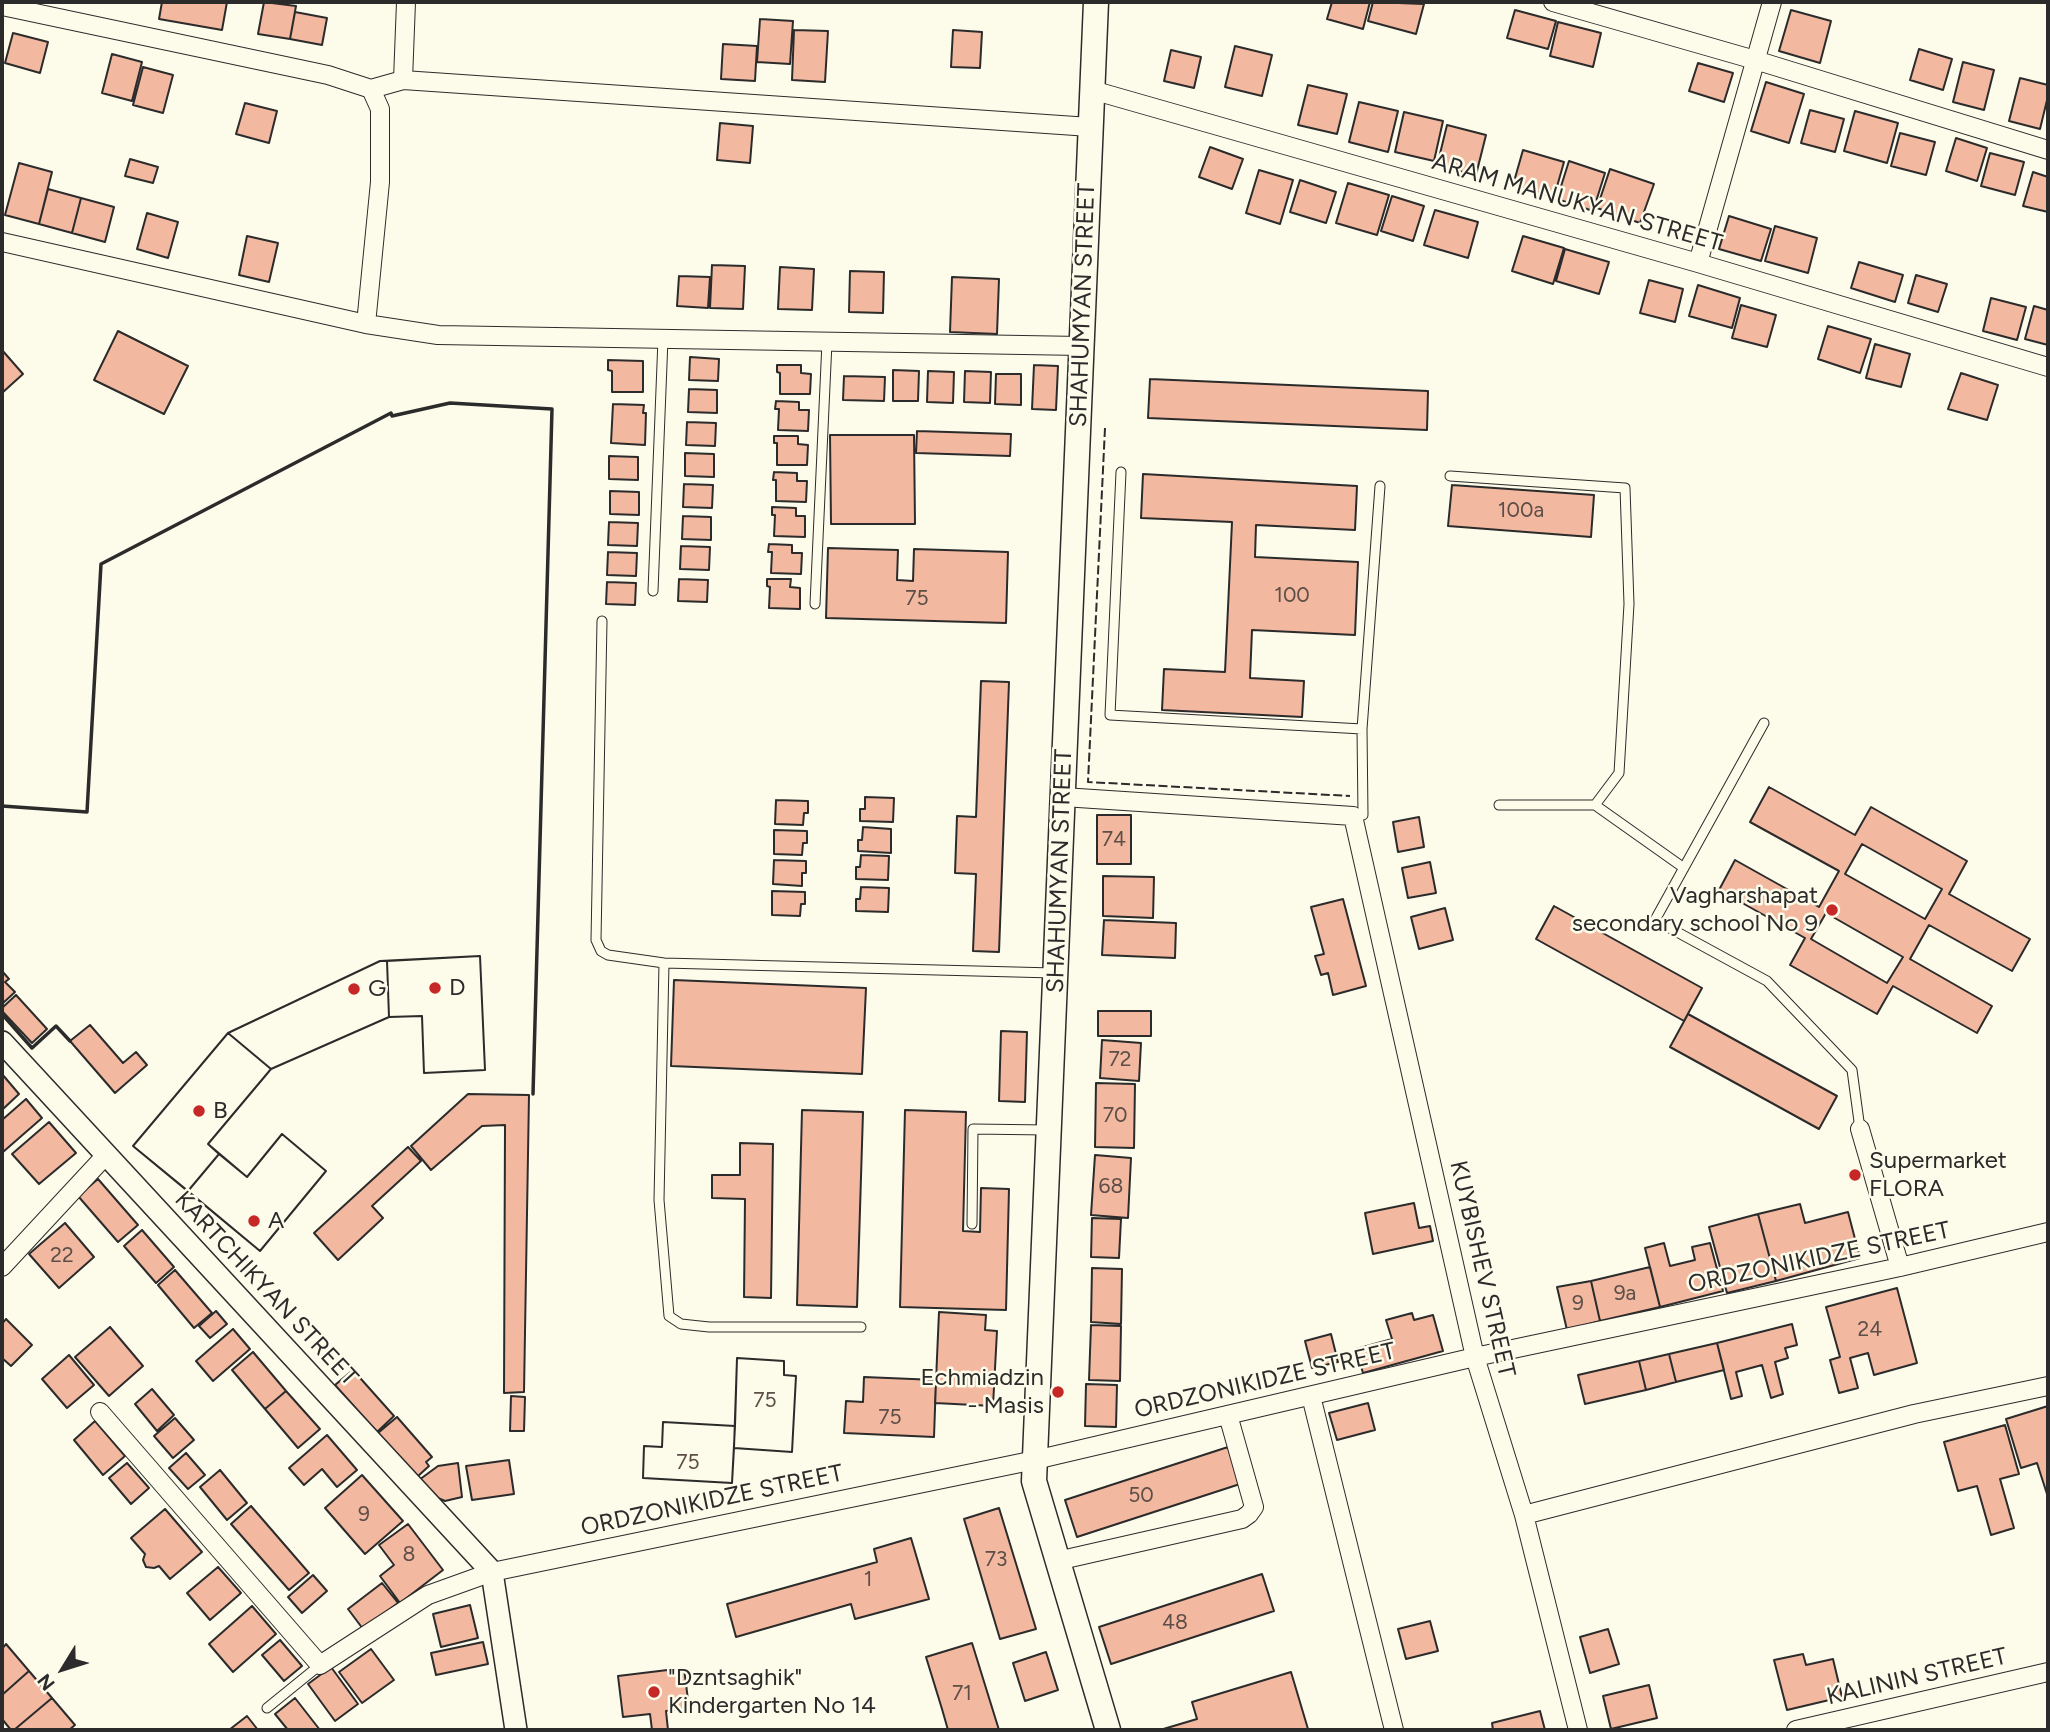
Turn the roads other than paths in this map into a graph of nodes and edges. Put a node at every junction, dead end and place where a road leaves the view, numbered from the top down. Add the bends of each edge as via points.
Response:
1 (406, 2) edge
2 (1096, 2) edge
3 (1553, 2) edge
4 (1772, 2) edge
5 (2, 6) edge
6 (1755, 60) junction
7 (403, 80) junction
8 (372, 89) junction
9 (1092, 90) junction
10 (1090, 127) junction
11 (2048, 150) edge
12 (2, 242) edge
13 (1698, 263) junction
14 (366, 324) junction
15 (663, 339) junction
16 (827, 342) junction
17 (1081, 346) junction
18 (2048, 367) edge
19 (1121, 472) dead end
20 (1450, 476) dead end
21 (1380, 486) dead end
22 (653, 591) dead end
23 (815, 604) dead end
24 (602, 621) dead end
25 (1764, 723) dead end
26 (1362, 729) junction
27 (1063, 797) junction
28 (1499, 805) dead end
29 (1595, 805) junction
30 (1358, 815) junction
31 (1684, 868) junction
32 (664, 963) junction
33 (1055, 973) junction
34 (2, 1042) edge
35 (1860, 1129) joint
36 (1049, 1130) junction
37 (107, 1154) junction
38 (972, 1224) dead end
39 (2048, 1231) edge
40 (1900, 1266) junction
41 (2, 1267) edge
42 (861, 1327) dead end
43 (1475, 1357) junction
44 (2048, 1386) edge
45 (1311, 1396) junction
46 (100, 1412) dead end
47 (1228, 1415) junction
48 (1035, 1460) junction
49 (1524, 1515) junction
50 (1057, 1561) junction
51 (492, 1572) junction
52 (320, 1665) junction
53 (2048, 1672) edge
54 (267, 1707) dead end
55 (516, 1730) edge
56 (1108, 1730) edge
57 (1394, 1730) edge
58 (1578, 1730) edge
59 (1796, 1730) edge

1 - 7 street
2 - 9 main road, SHAHUMYAN STREET
3 - 6 street
4 - 6 street
5 - 8 street via 328,75
6 - 11 street
6 - 13 street
7 - 8 street
7 - 10 street
8 - 14 street via 380,109 380,182
9 - 10 main road, SHAHUMYAN STREET
9 - 13 street, ARAM MANUKYAN STREET
10 - 17 main road, SHAHUMYAN STREET
12 - 14 street
13 - 18 street, ARAM MANUKYAN STREET
14 - 15 street via 438,335
15 - 16 street
15 - 22 lane
16 - 17 street
16 - 23 lane
17 - 27 main road, SHAHUMYAN STREET
19 - 26 lane via 1110,715
20 - 29 lane via 1625,488 1629,604 1619,773
21 - 26 lane
24 - 32 lane via 596,940 608,955
25 - 31 lane
26 - 30 lane
27 - 30 street
27 - 33 main road, SHAHUMYAN STREET
28 - 29 lane
29 - 31 lane
30 - 43 street, KUYBISHEV STREET
31 - 35 lane via 1655,920 1767,981 1852,1070
32 - 33 lane
32 - 42 lane via 659,1200 669,1316 681,1324 709,1327
33 - 36 main road, SHAHUMYAN STREET
34 - 37 street, KARTCHIKYAN STREET
35 - 40 street
36 - 38 lane via 972,1129
36 - 48 main road, SHAHUMYAN STREET
37 - 41 street
37 - 51 street, KARTCHIKYAN STREET
39 - 40 street, ORDZONIKIDZE STREET
40 - 43 street, ORDZONIKIDZE STREET
43 - 45 street, ORDZONIKIDZE STREET
43 - 49 street, KUYBISHEV STREET
44 - 49 street via 1914,1414
45 - 47 street, ORDZONIKIDZE STREET
45 - 57 street
46 - 52 street
47 - 48 street, ORDZONIKIDZE STREET
47 - 50 street via 1254,1507 1249,1514
48 - 50 main road, SHAHUMYAN STREET via 1034,1480
48 - 51 street, ORDZONIKIDZE STREET
49 - 58 street, KUYBISHEV STREET
50 - 56 main road, SHAHUMYAN STREET
51 - 52 street, ORDZONIKIDZE STREET via 428,1595
51 - 55 street
52 - 54 lane
53 - 59 street, KALININ STREET

